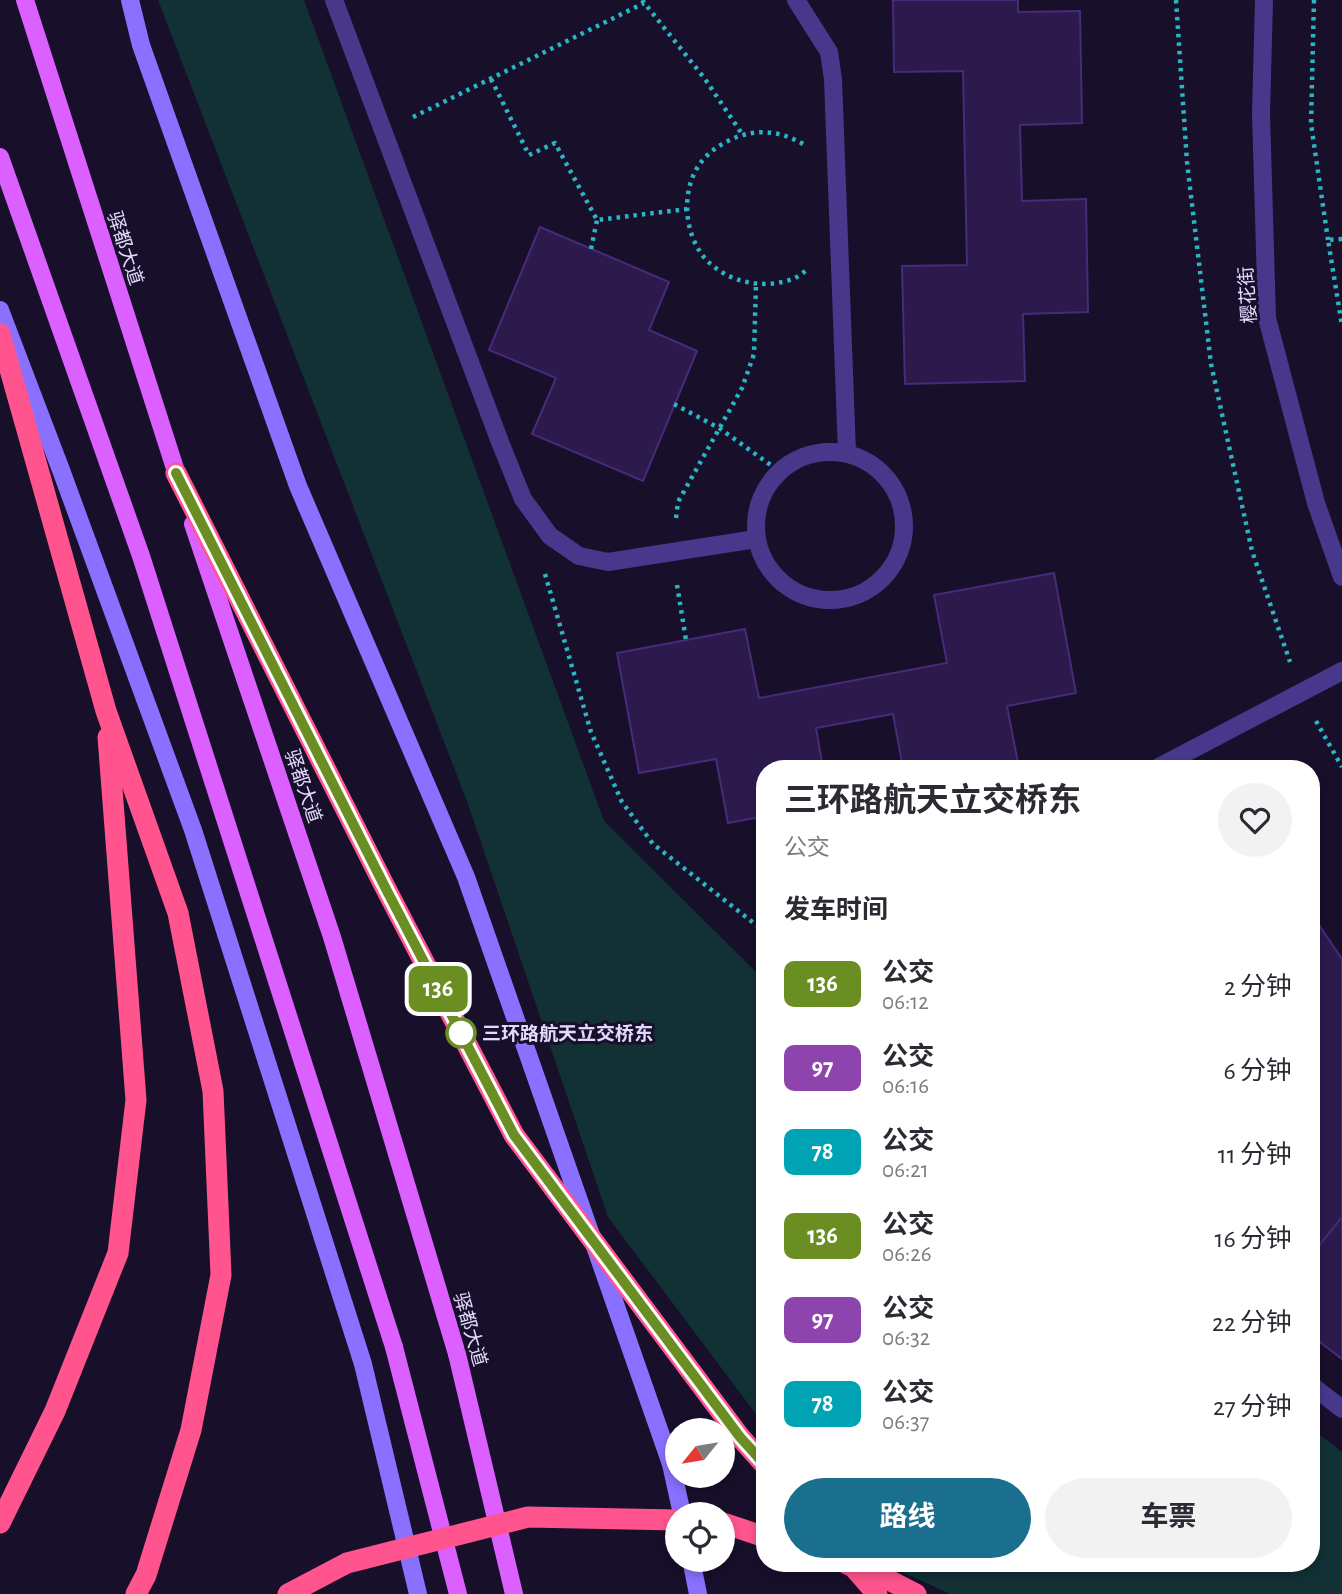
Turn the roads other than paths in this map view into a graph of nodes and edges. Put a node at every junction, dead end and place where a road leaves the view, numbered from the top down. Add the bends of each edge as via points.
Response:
1 (25, 0) edge
2 (130, 0) edge
3 (334, 0) edge
4 (796, 0) edge
5 (1264, 0) edge
6 (0, 157) edge
7 (0, 310) edge
8 (0, 334) edge
9 (847, 453) junction
10 (176, 473) junction
11 (756, 539) junction
12 (1342, 577) edge
13 (1342, 671) edge
14 (106, 710) junction
15 (1172, 760) edge
16 (1320, 1392) edge
17 (1342, 1409) edge
18 (756, 1455) edge
19 (679, 1502) edge
20 (665, 1520) edge
21 (0, 1523) edge
22 (735, 1526) edge
23 (756, 1534) edge
24 (694, 1572) edge
25 (858, 1572) edge
26 (868, 1572) edge
27 (136, 1594) edge
28 (288, 1594) edge
29 (418, 1594) edge
30 (457, 1594) edge
31 (514, 1594) edge
32 (698, 1594) edge
33 (877, 1594) edge
34 (916, 1594) edge

1 - 10 main road, 驿都大道
2 - 19 street via 141,45 298,486 466,877 671,1464
3 - 11 street via 500,442 523,499 550,536 579,556 608,562
4 - 9 street via 829,52 834,79
5 - 12 street, 樱花街 via 1261,114 1267,318 1316,503
6 - 30 main road, bridge via 141,556 394,1347
7 - 29 street via 193,830 363,1364
8 - 14 highway
9 - 11 street via 822,451 799,457 779,471 764,491 756,514
9 - 11 street via 870,463 888,480 900,502 904,526 900,550 889,571 871,588 848,598 824,600 801,594 780,581 765,562
10 - 18 highway, bridge via 514,1135
10 - 31 main road, 驿都大道, bridge via 332,937 457,1354
13 - 15 street
14 - 21 highway via 136,1100 118,1252 55,1410
14 - 27 highway via 178,913 213,1091 221,1275 191,1430
16 - 17 street
20 - 28 highway, bridge via 528,1517 347,1563
22 - 23 highway
24 - 32 street
25 - 33 highway, bridge
26 - 34 highway, bridge

